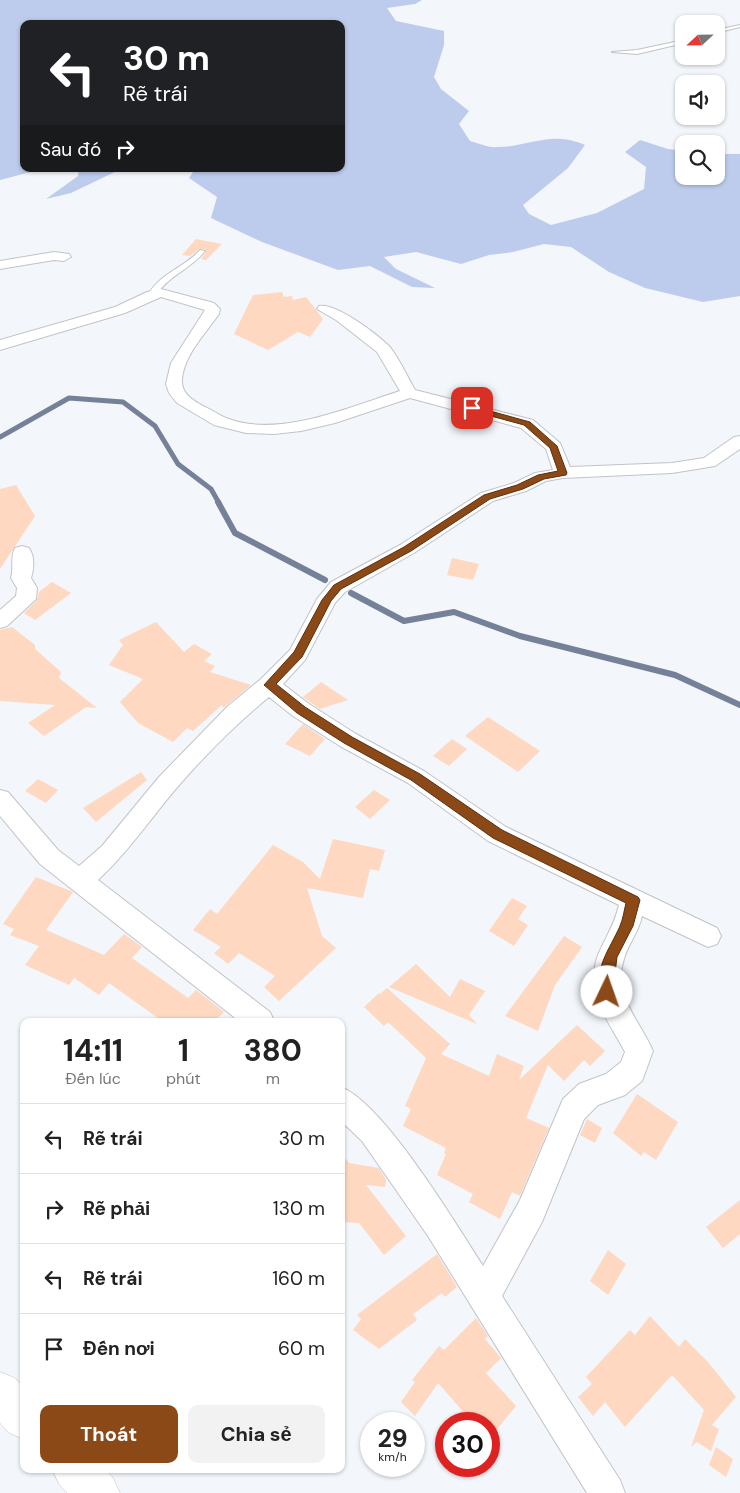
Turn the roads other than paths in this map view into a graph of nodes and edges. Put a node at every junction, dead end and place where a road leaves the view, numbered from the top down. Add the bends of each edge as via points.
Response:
1 (740, 26) edge
2 (725, 30) edge
3 (675, 43) edge
4 (615, 52) dead end
5 (202, 251) dead end
6 (64, 257) dead end
7 (0, 265) edge
8 (152, 295) junction
9 (324, 309) dead end
10 (0, 345) edge
11 (409, 393) junction
12 (740, 441) edge
13 (563, 473) junction
14 (22, 552) dead end
15 (0, 621) edge
16 (269, 685) junction
17 (0, 799) edge
18 (79, 882) junction
19 (633, 900) junction
20 (708, 936) dead end
21 (256, 1018) edge
22 (345, 1105) edge
23 (484, 1297) junction
24 (0, 1394) edge
25 (20, 1414) edge
26 (78, 1473) edge
27 (98, 1493) edge
28 (607, 1493) edge

1 - 2 lane
3 - 4 lane via 638,52
5 - 8 lane via 197,260 156,285
6 - 7 street
8 - 10 street via 120,310
8 - 11 street via 161,293 212,309 212,314 180,362 174,378 175,391 202,414 234,427 289,429
9 - 11 street via 341,317 384,349
11 - 13 street via 527,424 554,447
12 - 13 street via 709,462 672,468
13 - 16 street via 541,477 487,497 407,549 338,587 327,600 298,655
14 - 15 street via 24,568 21,578 27,588 26,599
16 - 18 street via 236,712 166,782 111,853
16 - 19 street via 301,710 416,777 497,834
17 - 18 street via 49,857
18 - 21 street
19 - 20 street
19 - 23 street via 607,973 607,992 639,1051 632,1071 615,1085 589,1094 573,1109 531,1211
22 - 23 street via 372,1131
23 - 28 street
24 - 25 main road
26 - 27 main road

